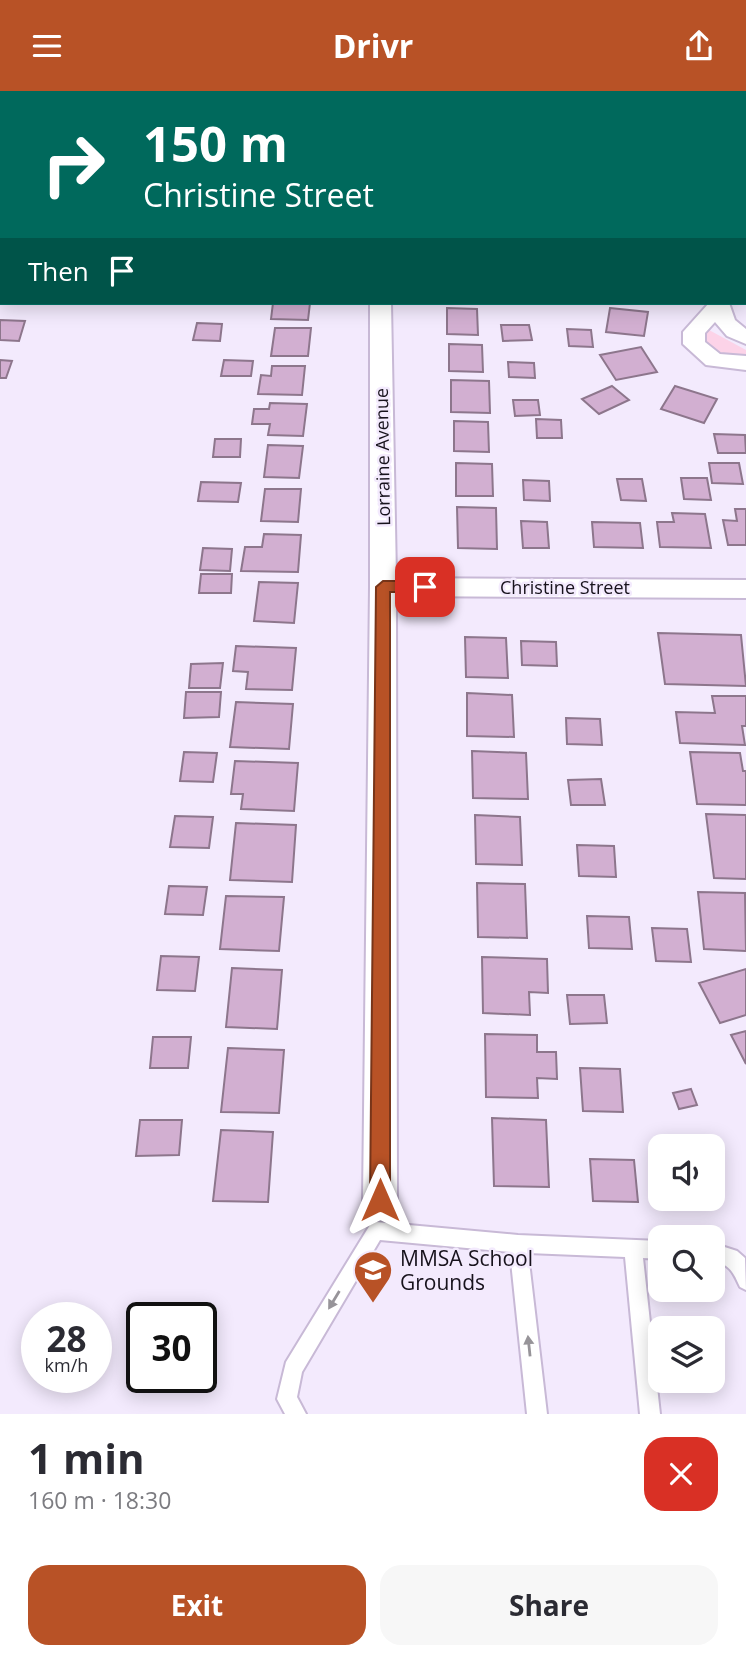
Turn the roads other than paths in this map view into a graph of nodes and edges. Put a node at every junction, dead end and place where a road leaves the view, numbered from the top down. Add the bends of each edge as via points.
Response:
1 (380, 305) edge
2 (719, 305) edge
3 (720, 305) edge
4 (746, 337) edge
5 (746, 363) edge
6 (383, 587) junction
7 (746, 589) edge
8 (380, 1200) joint
9 (376, 1231) junction
10 (517, 1244) junction
11 (632, 1249) junction
12 (648, 1250) edge
13 (725, 1254) edge
14 (746, 1281) edge
15 (296, 1414) edge
16 (537, 1414) edge
17 (650, 1414) edge

1 - 6 street, Lorraine Avenue
2 - 5 street via 694,332 694,344 713,360
3 - 4 street via 723,320
6 - 7 street, Christine Street
6 - 8 street, Lorraine Avenue
8 - 9 lane
9 - 10 lane
9 -> 15 lane via 293,1369 288,1399
10 - 11 lane
16 -> 10 lane
11 - 12 lane
11 - 17 lane
13 - 14 lane via 743,1267

